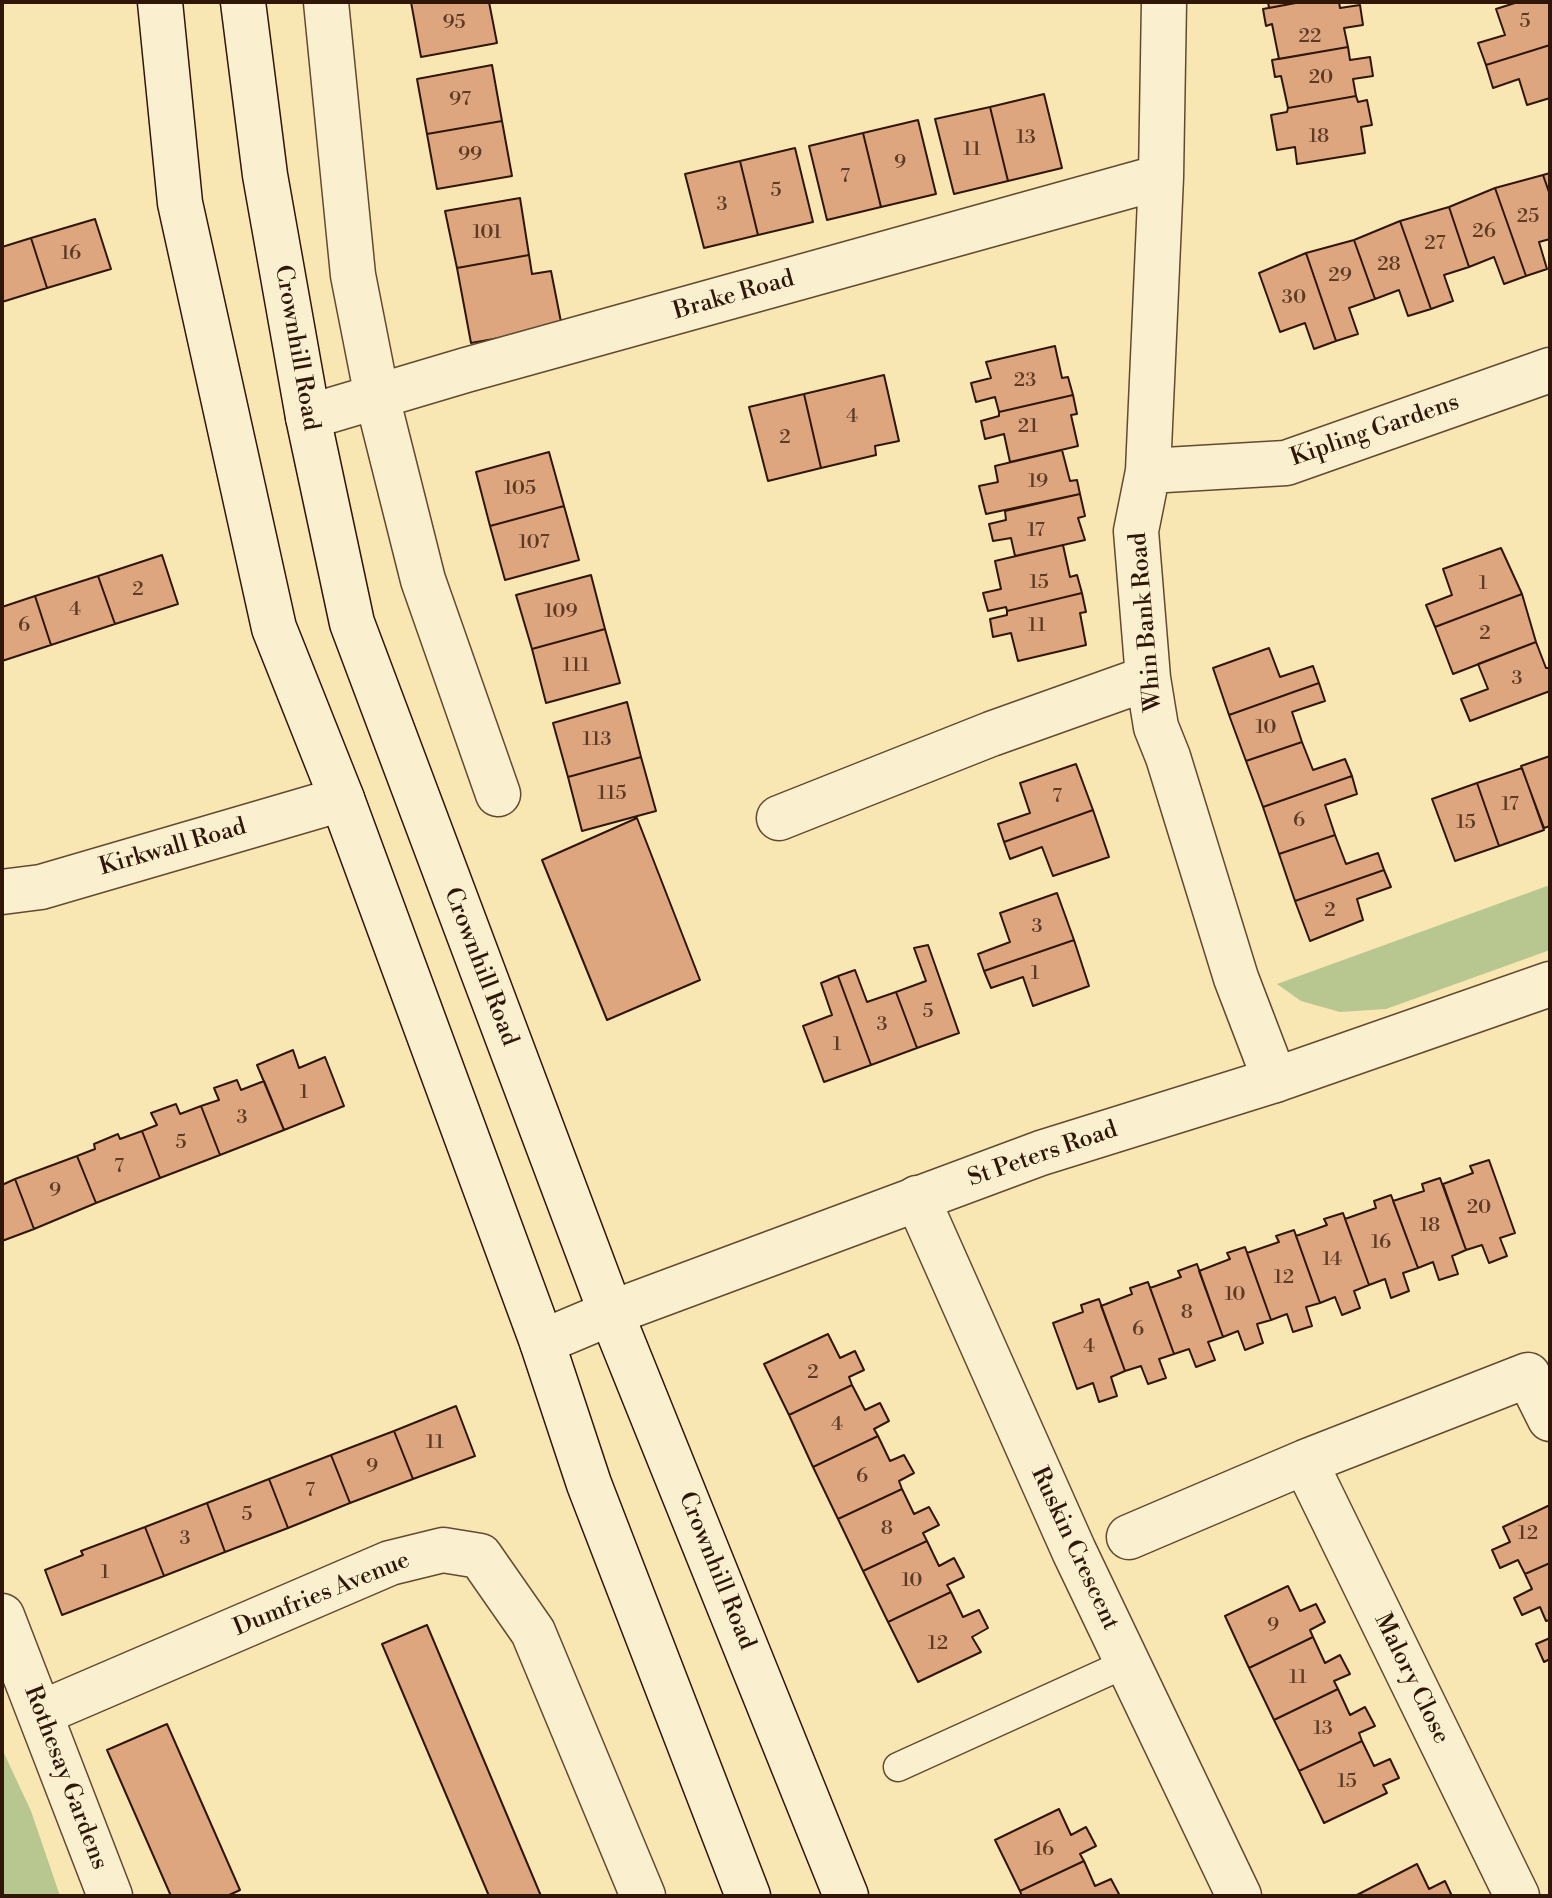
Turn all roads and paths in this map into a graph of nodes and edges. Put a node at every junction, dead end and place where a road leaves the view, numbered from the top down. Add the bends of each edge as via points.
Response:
1 (160, 2) edge
2 (243, 2) edge
3 (326, 2) edge
4 (1164, 2) edge
5 (1161, 177) junction
6 (1550, 370) edge
7 (377, 397) junction
8 (308, 417) junction
9 (1148, 471) junction
10 (1148, 678) junction
11 (498, 794) dead end
12 (342, 799) junction
13 (779, 818) dead end
14 (2, 892) edge
15 (1550, 984) edge
16 (1275, 1080) junction
17 (917, 1198) junction
18 (611, 1313) junction
19 (542, 1342) junction
20 (1550, 1419) edge
21 (1305, 1462) junction
22 (1129, 1537) dead end
23 (2, 1616) edge
24 (1127, 1663) junction
25 (41, 1713) junction
26 (898, 1767) dead end
27 (110, 1896) edge
28 (643, 1896) edge
29 (748, 1896) edge
30 (846, 1896) edge
31 (1239, 1896) edge
32 (1517, 1896) edge

1 - 12 street via 180,203 274,628
2 - 8 street, Crownhill Road via 265,175
3 - 7 street via 353,275
4 - 5 street, Whin Bank Road
5 - 7 street, Brake Road
5 - 9 street, Whin Bank Road
6 - 9 street, Kipling Gardens via 1286,463
7 - 8 street, Brake Road
7 - 11 street via 423,580
8 - 18 street, Crownhill Road via 352,623
9 - 10 street, Whin Bank Road via 1136,531
10 - 13 street
10 - 16 street, Whin Bank Road via 1156,727 1236,978
12 - 14 street, Kirkwall Road via 41,887
12 - 19 street
15 - 16 street, St Peters Road
16 - 17 street, St Peters Road
17 - 18 street, St Peters Road
17 - 24 street, Ruskin Crescent
18 - 19 street, St Peters Road
18 - 30 street, Crownhill Road
19 - 29 street via 595,1498
20 - 21 street via 1528,1375
21 - 22 street
21 - 32 street, Malory Close
23 - 25 street, Rothesay Gardens
24 - 26 lane
24 - 31 street, Ruskin Crescent
25 - 27 street, Rothesay Gardens
25 - 28 street, Dumfries Avenue via 390,1563 443,1550 480,1556 533,1632

